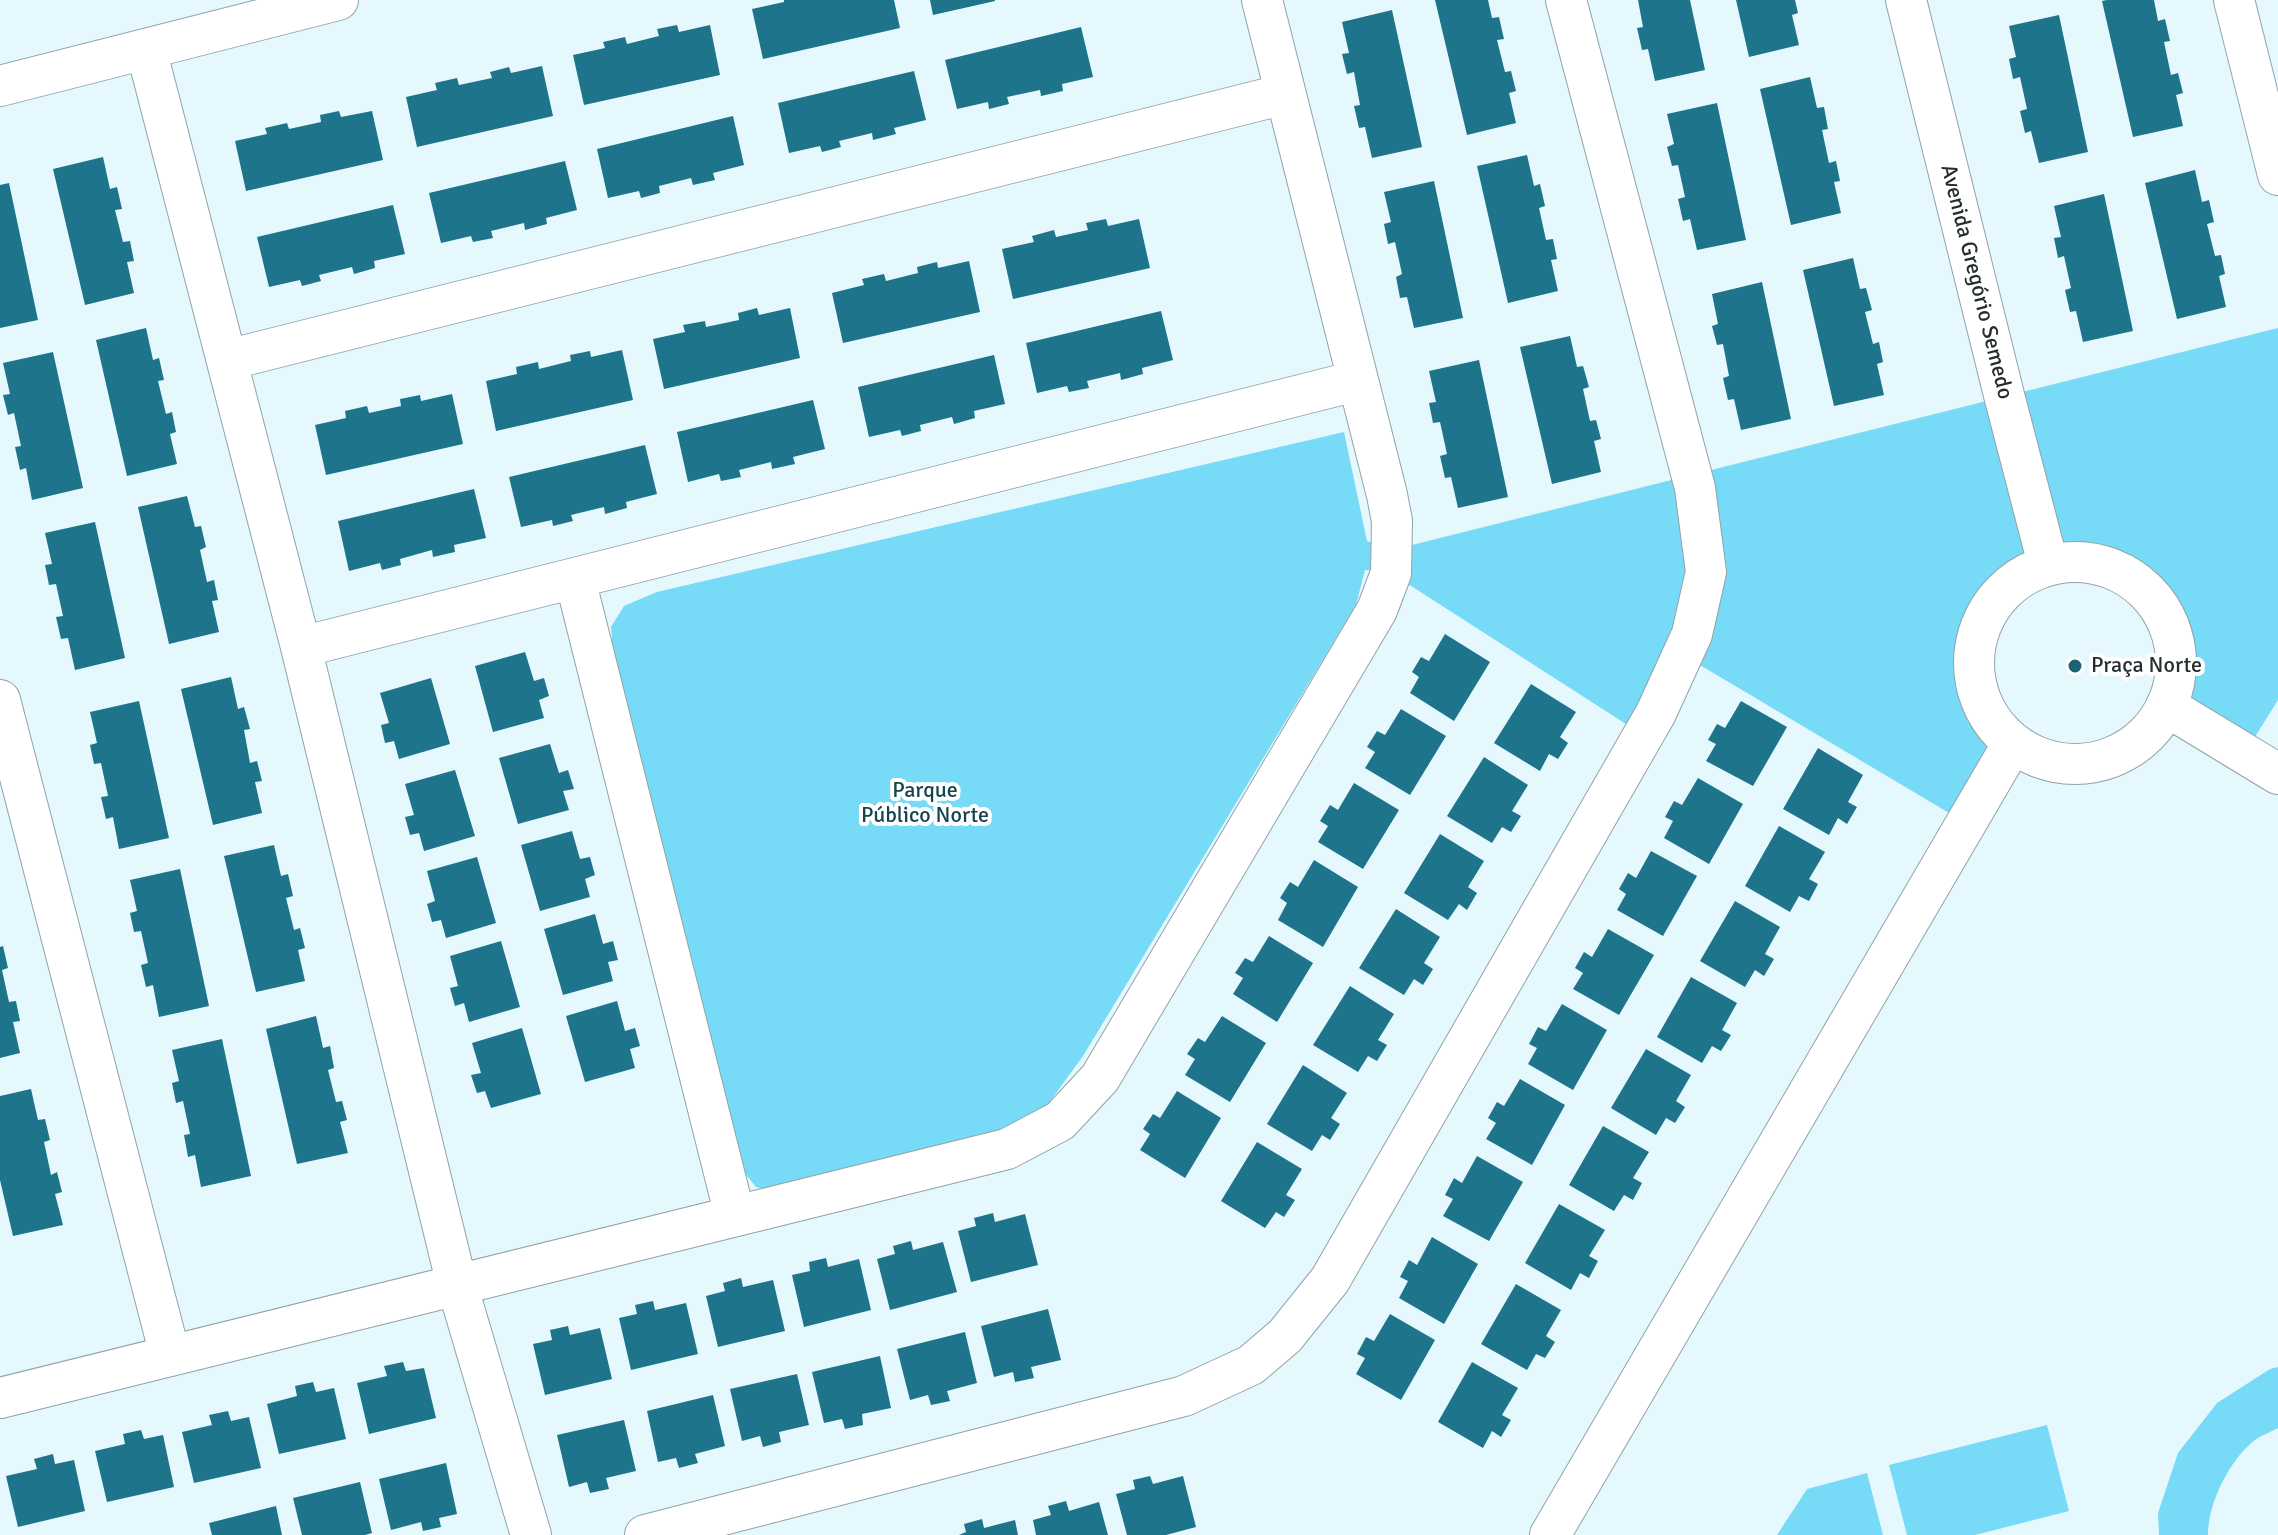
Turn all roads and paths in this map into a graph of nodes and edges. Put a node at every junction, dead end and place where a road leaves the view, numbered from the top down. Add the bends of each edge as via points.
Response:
1 (338, 0) edge
2 (1262, 0) edge
3 (1566, 0) edge
4 (1906, 0) edge
5 (2234, 0) edge
6 (146, 49) junction
7 (0, 86) edge
8 (1285, 94) junction
9 (2278, 175) edge
10 (227, 360) junction
11 (1356, 381) junction
12 (2048, 564) junction
13 (575, 579) junction
14 (301, 647) junction
15 (0, 700) edge
16 (2166, 706) junction
17 (2013, 743) junction
18 (2278, 774) edge
19 (735, 1216) junction
20 (457, 1285) junction
21 (170, 1355) junction
22 (0, 1398) edge
23 (531, 1535) edge
24 (645, 1535) edge
25 (1550, 1535) edge

1 - 6 street
2 - 8 street
3 - 24 street via 1695,488 1706,572 1692,634 1656,713 1330,1280 1285,1336 1251,1365 1184,1396
4 - 12 street, Avenida Gregório Semedo
5 - 9 street
6 - 7 street
6 - 10 street
8 - 10 street
8 - 11 street
10 - 14 street
11 - 13 street
11 - 19 street via 1392,521 1391,573 1377,610 1100,1078 1060,1121 1007,1149
12 - 16 street via 2084,561 2116,569 2143,587 2163,612 2175,642 2176,675
12 - 17 street via 1998,598 1977,641 1977,690 1991,720
13 - 14 street
13 - 19 street
14 - 20 street
15 - 21 street
16 - 17 street via 2150,731 2127,750 2099,761 2069,764 2039,758
16 - 18 street
17 - 25 street
19 - 20 street
20 - 21 street
20 - 23 street
21 - 22 street

